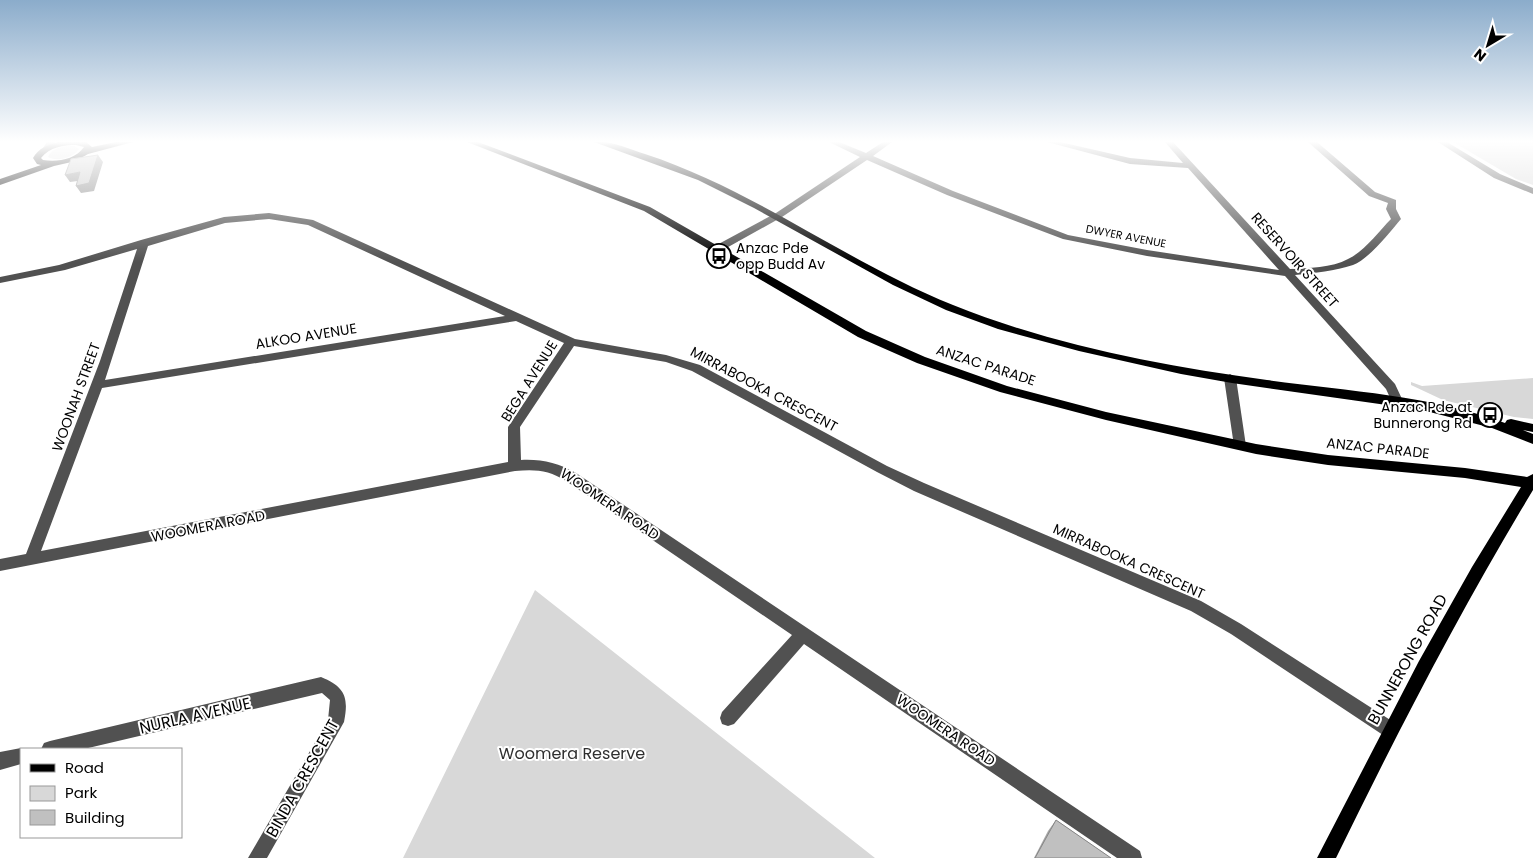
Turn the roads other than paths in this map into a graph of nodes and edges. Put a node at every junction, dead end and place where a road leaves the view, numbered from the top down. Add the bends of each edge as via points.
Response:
1 (578, 182) edge
2 (708, 182) edge
3 (826, 182) edge
4 (926, 182) edge
5 (1207, 182) edge
6 (1358, 182) edge
7 (1511, 182) edge
8 (1533, 191) edge
9 (775, 217) junction
10 (144, 242) junction
11 (717, 249) junction
12 (1289, 273) junction
13 (0, 280) edge
14 (519, 317) junction
15 (571, 342) junction
16 (1230, 378) junction
17 (97, 385) junction
18 (1396, 399) junction
19 (1489, 421) junction
20 (1533, 428) edge
21 (1533, 439) edge
22 (1240, 446) junction
23 (516, 466) junction
24 (1532, 481) edge
25 (31, 560) junction
26 (0, 566) edge
27 (802, 634) junction
28 (337, 695) joint
29 (728, 718) dead end
30 (1389, 729) junction
31 (54, 748) edge
32 (20, 756) edge
33 (0, 761) edge
34 (257, 858) edge
35 (1133, 858) edge
36 (1326, 858) edge

1 - 11 main road, ANZAC PARADE via 639,205
2 - 9 main road
3 - 9 street
4 - 12 street, DWYER AVENUE via 1066,237 1147,253
5 - 12 street, RESERVOIR STREET
6 - 12 street, DWYER AVENUE via 1372,194 1393,202 1396,219 1352,262
7 - 8 street
9 - 11 street
9 - 16 main road via 910,290 969,315 1107,354
10 - 13 street, MIRRABOOKA CRESCENT via 61,268
10 - 14 street, MIRRABOOKA CRESCENT via 224,220 269,216 310,222
10 - 17 street, WOONAH STREET
11 - 22 main road, ANZAC PARADE via 862,334 952,372 1061,405
12 - 18 street, RESERVOIR STREET via 1391,388
14 - 15 street, MIRRABOOKA CRESCENT
14 - 17 street, ALKOO AVENUE
15 - 23 street, BEGA AVENUE via 514,427 512,441
15 - 30 street, MIRRABOOKA CRESCENT via 670,359 696,368 919,487 1196,606
16 - 18 main road
16 - 22 street
17 - 25 street, WOONAH STREET
18 - 19 main road
19 - 20 main road
19 - 21 main road
22 - 24 main road, ANZAC PARADE via 1328,460
23 - 25 street, WOOMERA ROAD
23 - 27 street, WOOMERA ROAD via 539,463 557,468
24 - 30 main road, BUNNERONG ROAD
25 - 26 street, WOOMERA ROAD
27 - 29 street
27 - 35 street, WOOMERA ROAD
28 - 31 street, NURLA AVENUE via 331,688 321,685
28 - 34 street, BINDA CRESCENT via 340,706 336,722
30 - 36 main road, BUNNERONG ROAD
32 - 33 street

